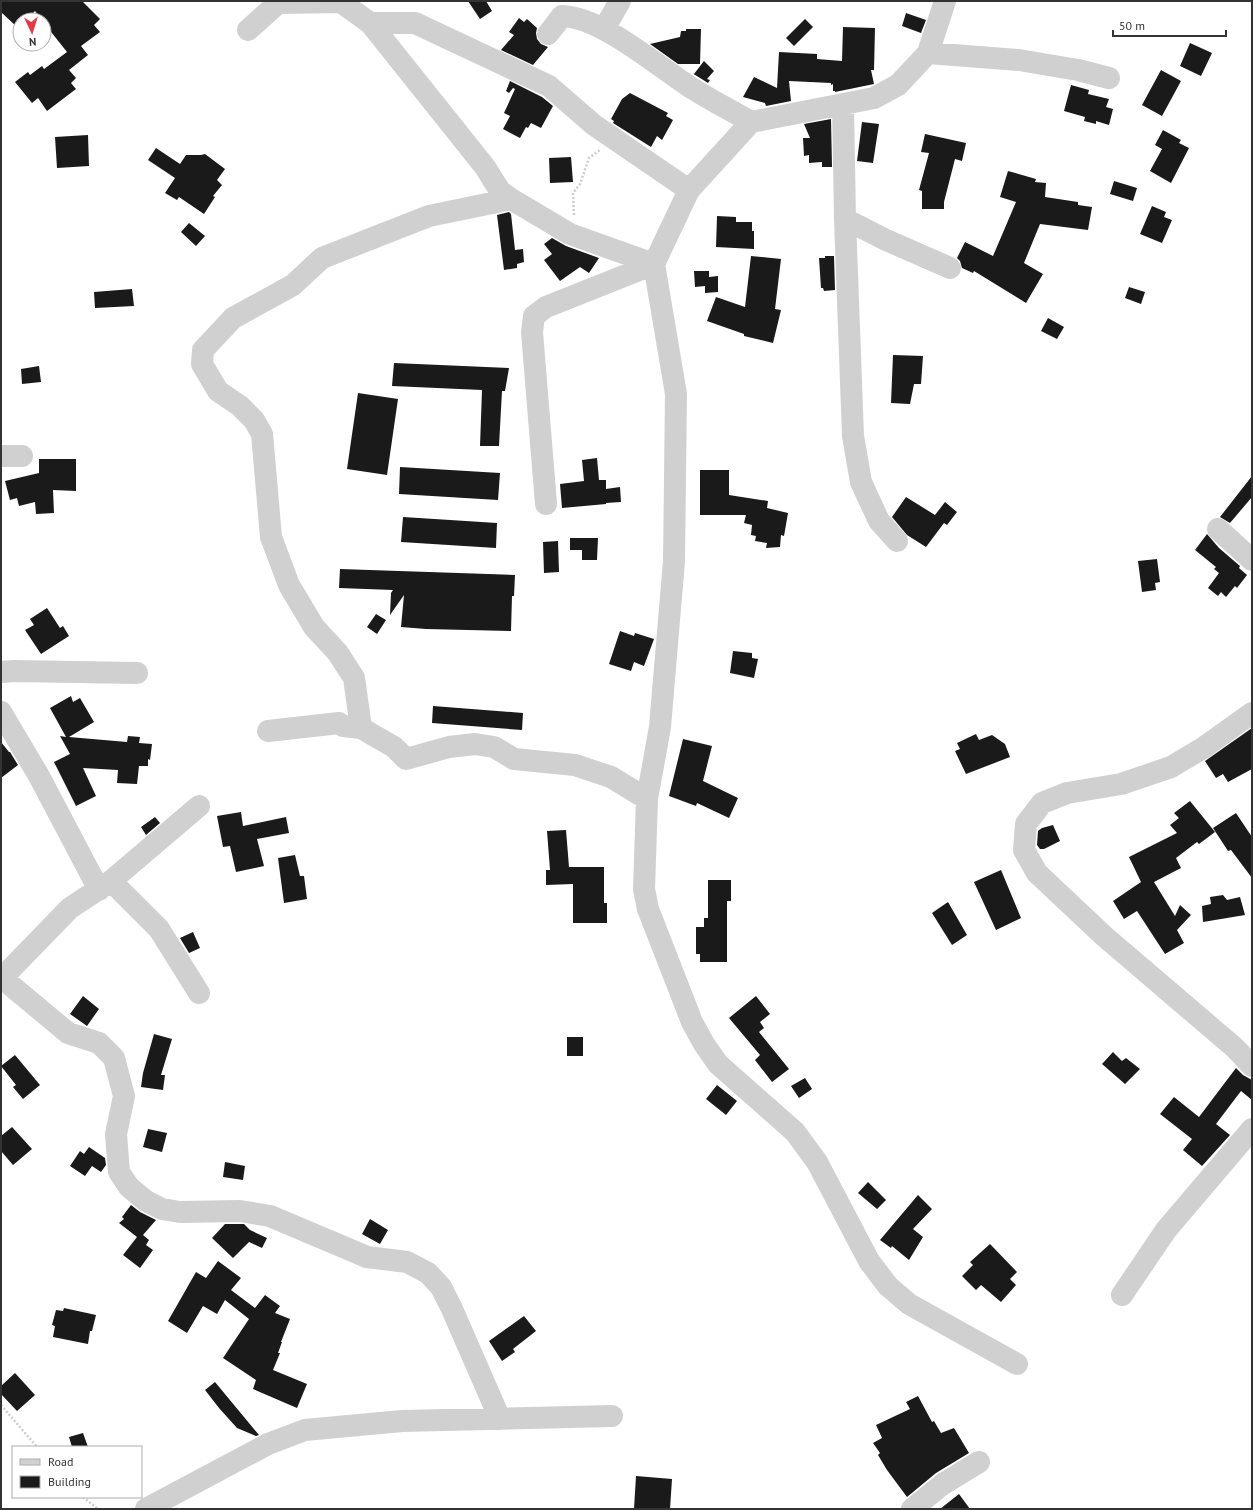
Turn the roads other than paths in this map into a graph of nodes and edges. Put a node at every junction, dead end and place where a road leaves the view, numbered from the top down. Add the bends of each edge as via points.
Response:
1 (620, 1) edge
2 (946, 2) edge
3 (370, 23) junction
4 (604, 29) junction
5 (248, 30) dead end
6 (548, 34) dead end
7 (928, 53) junction
8 (1109, 78) dead end
9 (843, 105) junction
10 (751, 122) junction
11 (689, 190) junction
12 (510, 199) junction
13 (845, 219) junction
14 (654, 264) junction
15 (950, 268) dead end
16 (1, 456) edge
17 (22, 456) dead end
18 (546, 504) dead end
19 (1218, 529) dead end
20 (897, 541) dead end
21 (1252, 560) edge
22 (1, 672) edge
23 (137, 673) dead end
24 (1, 712) edge
25 (1252, 713) edge
26 (361, 728) junction
27 (268, 731) dead end
28 (647, 799) junction
29 (199, 806) dead end
30 (105, 885) junction
31 (1, 979) edge
32 (200, 994) dead end
33 (1252, 1066) edge
34 (1252, 1129) edge
35 (1122, 1295) dead end
36 (1016, 1364) dead end
37 (612, 1416) dead end
38 (500, 1419) junction
39 (979, 1462) dead end
40 (146, 1509) edge
41 (912, 1509) edge

1 - 4 street
2 - 7 street
3 - 5 street via 340,2 278,3
3 - 11 street via 416,23 548,86 594,125
3 - 12 street via 486,168 500,191
4 - 6 street via 572,16 562,16
4 - 10 street via 690,87
7 - 8 street via 1019,60
7 - 9 street via 898,85 874,98
9 - 10 street
9 - 13 street
10 - 11 street
11 - 14 street
12 - 14 street via 570,234
12 - 26 street via 429,216 322,258 293,285 233,318 203,350 202,364 218,391 245,411 262,434 271,537 289,585 314,627 338,653 354,678
13 - 15 street via 884,240
13 - 20 street via 853,436 861,482 879,521
14 - 18 street via 546,307 534,316 532,332
14 - 28 street via 676,394 674,561 660,727
16 - 17 street
19 - 21 street
22 - 23 street via 14,670
24 - 30 street
25 - 33 street via 1171,767 1121,784 1067,793 1042,803 1026,824 1024,850 1037,873 1104,936 1235,1048
26 - 27 street via 342,726 339,723
26 - 28 street via 394,747 406,759 449,747 475,744 494,747 514,759 575,765 611,777
28 - 36 street via 644,889 648,909 692,1022 704,1044 718,1064 795,1132 817,1162 869,1261 888,1286 909,1304
29 - 30 street
30 - 31 street via 70,908
30 - 32 street via 159,929
31 - 38 street via 68,1032 99,1043 114,1058 124,1096 116,1134 119,1172 129,1187 146,1201 162,1209 180,1212 240,1211 270,1216 367,1257 407,1262 428,1273 441,1287 452,1309
34 - 35 street via 1166,1230
37 - 38 street
38 - 40 street via 402,1421 305,1430 268,1444
39 - 41 street via 943,1484

